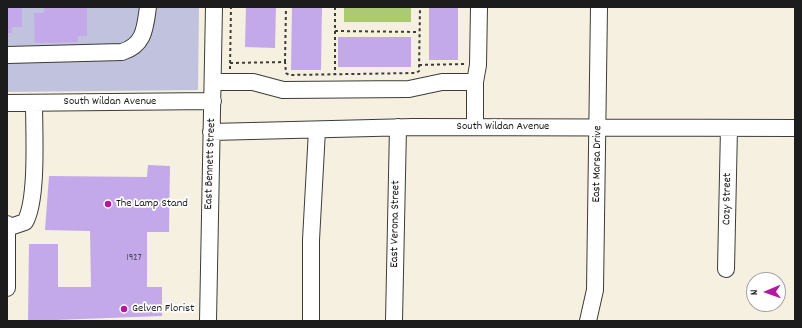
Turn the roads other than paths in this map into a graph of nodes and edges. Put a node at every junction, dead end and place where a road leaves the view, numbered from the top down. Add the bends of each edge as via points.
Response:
1 (148, 7) edge
2 (214, 7) edge
3 (480, 7) edge
4 (600, 7) edge
5 (7, 55) edge
6 (214, 82) junction
7 (474, 82) junction
8 (213, 101) junction
9 (7, 103) edge
10 (34, 103) junction
11 (398, 127) junction
12 (475, 127) junction
13 (598, 128) junction
14 (729, 128) junction
15 (795, 128) edge
16 (318, 130) junction
17 (211, 132) junction
18 (7, 224) edge
19 (7, 228) edge
20 (726, 269) dead end
21 (7, 288) edge
22 (311, 320) dead end
23 (208, 321) edge
24 (394, 321) edge
25 (588, 321) edge

1 - 5 street via 144,35 130,50
2 - 6 street, East Bennett Street
3 - 7 street via 478,65
4 - 13 street, East Marsa Drive
6 - 7 street via 253,82 283,90 409,89 442,82
6 - 8 street, East Bennett Street
7 - 12 street
8 - 10 street, South Wildan Avenue
8 - 17 street, East Bennett Street
9 - 10 street, South Wildan Avenue
10 - 19 street via 32,197 29,214 25,222
11 - 12 street, South Wildan Avenue
11 - 16 street, South Wildan Avenue
11 - 24 street, East Verona Street
12 - 13 street, South Wildan Avenue
13 - 14 street, South Wildan Avenue
13 - 25 street, East Marsa Drive via 596,290
14 - 15 street, South Wildan Avenue
14 - 20 street, Cozy Street
16 - 17 street, South Wildan Avenue
16 - 22 street via 311,240
17 - 23 street, East Bennett Street
18 - 19 street
19 - 21 street

